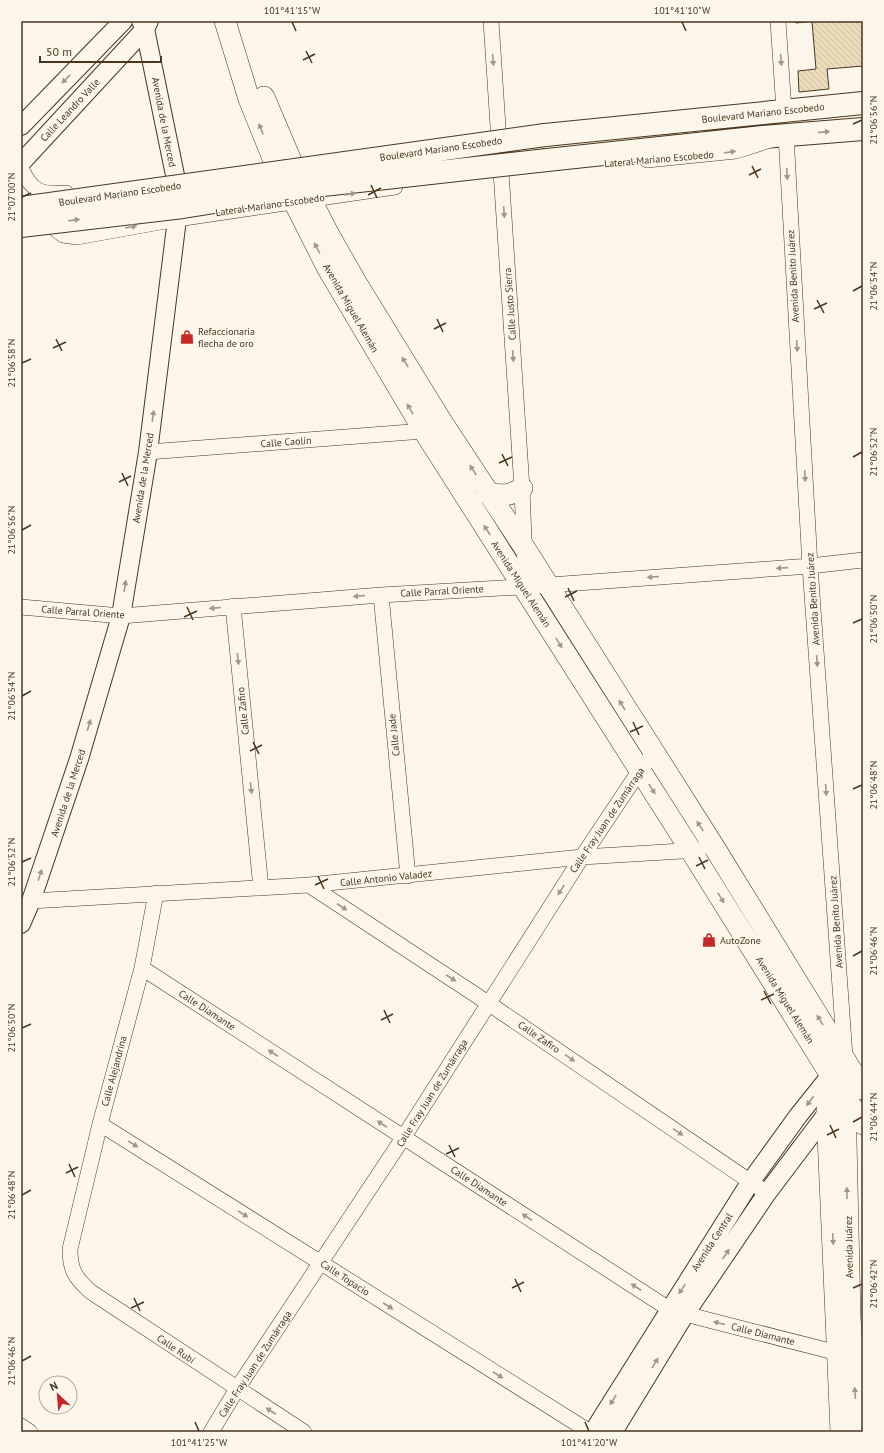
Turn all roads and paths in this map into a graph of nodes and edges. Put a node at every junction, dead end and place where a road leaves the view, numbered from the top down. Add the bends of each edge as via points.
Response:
1 (123, 21) edge
2 (225, 21) edge
3 (238, 21) edge
4 (491, 21) edge
5 (778, 21) edge
6 (145, 24) edge
7 (863, 102) edge
8 (784, 111) junction
9 (23, 118) edge
10 (863, 129) edge
11 (537, 132) junction
12 (499, 135) junction
13 (786, 135) junction
14 (21, 163) edge
15 (284, 164) junction
16 (539, 164) junction
17 (21, 168) edge
18 (501, 174) junction
19 (176, 180) junction
20 (303, 201) junction
21 (21, 202) edge
22 (21, 208) edge
23 (177, 219) junction
24 (21, 226) edge
25 (424, 432) junction
26 (148, 452) junction
27 (522, 488) junction
28 (487, 492) junction
29 (524, 547) junction
30 (863, 560) edge
31 (810, 566) junction
32 (548, 585) junction
33 (524, 587) junction
34 (381, 594) junction
35 (233, 606) junction
36 (21, 607) edge
37 (121, 616) junction
38 (653, 754) junction
39 (640, 770) junction
40 (690, 849) junction
41 (716, 850) junction
42 (582, 857) junction
43 (408, 876) junction
44 (309, 886) junction
45 (260, 888) junction
46 (156, 894) junction
47 (31, 901) junction
48 (21, 924) edge
49 (142, 968) junction
50 (488, 1002) junction
51 (838, 1068) junction
52 (856, 1089) edge
53 (827, 1112) junction
54 (100, 1124) junction
55 (863, 1124) edge
56 (403, 1138) junction
57 (750, 1181) junction
58 (767, 1193) junction
59 (70, 1249) joint
60 (321, 1262) junction
61 (677, 1312) junction
62 (857, 1316) edge
63 (838, 1353) junction
64 (237, 1389) junction
65 (21, 1426) edge
66 (30, 1432) edge
67 (211, 1432) edge
68 (304, 1432) edge
69 (592, 1432) edge
70 (612, 1432) edge
71 (841, 1432) edge
72 (858, 1432) edge

1 -> 9 street
15 -> 2 main road, Avenida Miguel Alemán via 240,72
3 - 15 main road, Avenida Miguel Alemán
4 -> 12 street, Calle Justo Sierra
5 -> 8 street
6 - 14 street, Calle Leandro Valle
6 - 19 street, Avenida de la Merced
7 - 8 main road, Boulevard Mariano Escobedo
8 - 11 main road, Boulevard Mariano Escobedo
13 -> 10 main road, Boulevard Mariano Escobedo
11 - 12 street
11 - 16 street via 523,136 520,149
11 - 22 main road, Boulevard Mariano Escobedo, bridge
12 - 15 street
12 - 18 street, Calle Justo Sierra
16 -> 13 main road, Boulevard Mariano Escobedo
13 -> 31 street, Avenida Benito Juárez
15 - 19 street
15 - 20 main road, Avenida Miguel Alemán
16 - 18 street, Lateral Mariano Escobedo
24 -> 16 main road, Boulevard Mariano Escobedo, bridge via 183,207 314,186
17 - 19 street via 35,190 53,194
20 -> 18 street, Lateral Mariano Escobedo
18 -> 27 street, Calle Justo Sierra
19 - 23 street, Avenida de la Merced
20 - 23 street, Lateral Mariano Escobedo
25 -> 20 main road, Avenida Miguel Alemán via 328,269
28 -> 20 main road, Avenida Miguel Alemán via 353,278 329,235
21 -> 23 street, Lateral Mariano Escobedo via 69,237
26 -> 23 street, Avenida de la Merced
25 - 26 street, Calle Caolín
33 -> 25 main road, Avenida Miguel Alemán
37 -> 26 street, Avenida de la Merced
27 - 28 main road via 513,494 505,495
27 - 29 street, Calle Justo Sierra
28 - 29 main road, Avenida Miguel Alemán
29 - 32 main road, Avenida Miguel Alemán
29 - 33 street, Calle Justo Sierra
30 - 31 street, Calle Parral Oriente
31 -> 32 street, Calle Parral Oriente
31 -> 51 street, Avenida Benito Juárez
32 - 33 street, Calle Parral Oriente
38 -> 32 main road, Avenida Miguel Alemán
33 - 34 street, Calle Parral Oriente
33 -> 39 main road, Avenida Miguel Alemán
34 -> 35 street, Calle Parral Oriente
34 - 43 street, Calle Jade
35 -> 37 street, Calle Parral Oriente
35 -> 45 street, Calle Zafiro
36 - 37 street, Calle Parral Oriente
47 -> 37 street, Avenida de la Merced via 79,759
38 - 39 street, Calle Fray Juan de Zumárraga
41 -> 38 main road, Avenida Miguel Alemán
39 -> 40 main road, Avenida Miguel Alemán
39 - 42 street, Calle Fray Juan de Zumárraga
40 - 41 street, Calle Antonio Valadez
40 - 42 street, Calle Antonio Valadez
40 -> 51 main road, Avenida Miguel Alemán
51 -> 41 main road, Avenida Miguel Alemán
42 - 43 street, Calle Antonio Valadez
42 -> 50 street, Calle Fray Juan de Zumárraga
43 - 44 street, Calle Antonio Valadez
44 - 45 street, Calle Antonio Valadez
44 -> 50 street, Calle Zafiro
45 - 46 street, Calle Antonio Valadez
46 - 47 street, Calle Antonio Valadez
46 - 49 street, Calle Alejandrina
47 - 48 street, Avenida de la Merced
49 - 54 street, Calle Alejandrina
56 -> 49 street, Calle Diamante
50 - 56 street, Calle Fray Juan de Zumárraga
50 -> 57 street, Calle Zafiro
51 - 52 main road, Avenida Miguel Alemán
51 - 53 main road, Avenida Juárez
51 -> 57 street, Avenida Central
52 - 53 street, Avenida Central
52 - 55 main road, Avenida Miguel Alemán
62 -> 52 main road, Avenida Juárez
53 - 58 street, Avenida Central
53 -> 63 main road, Avenida Juárez
54 - 59 street, Calle Alejandrina
54 -> 60 street, Calle Topacio
56 - 60 street, Calle Fray Juan de Zumárraga
61 -> 56 street, Calle Diamante
57 - 58 street, Calle Zafiro
57 -> 61 street, Avenida Central
61 -> 58 street, Avenida Central
59 - 64 street, Calle Rubí via 70,1263 79,1282
60 - 64 street, Calle Fray Juan de Zumárraga
60 -> 69 street, Calle Topacio
63 -> 61 street, Calle Diamante
61 -> 69 street, Avenida Central
70 -> 61 street, Avenida Central
72 -> 62 main road, Avenida Juárez
63 - 71 main road, Avenida Juárez
64 - 67 street, Calle Fray Juan de Zumárraga
68 -> 64 street, Calle Rubí
65 - 66 street

